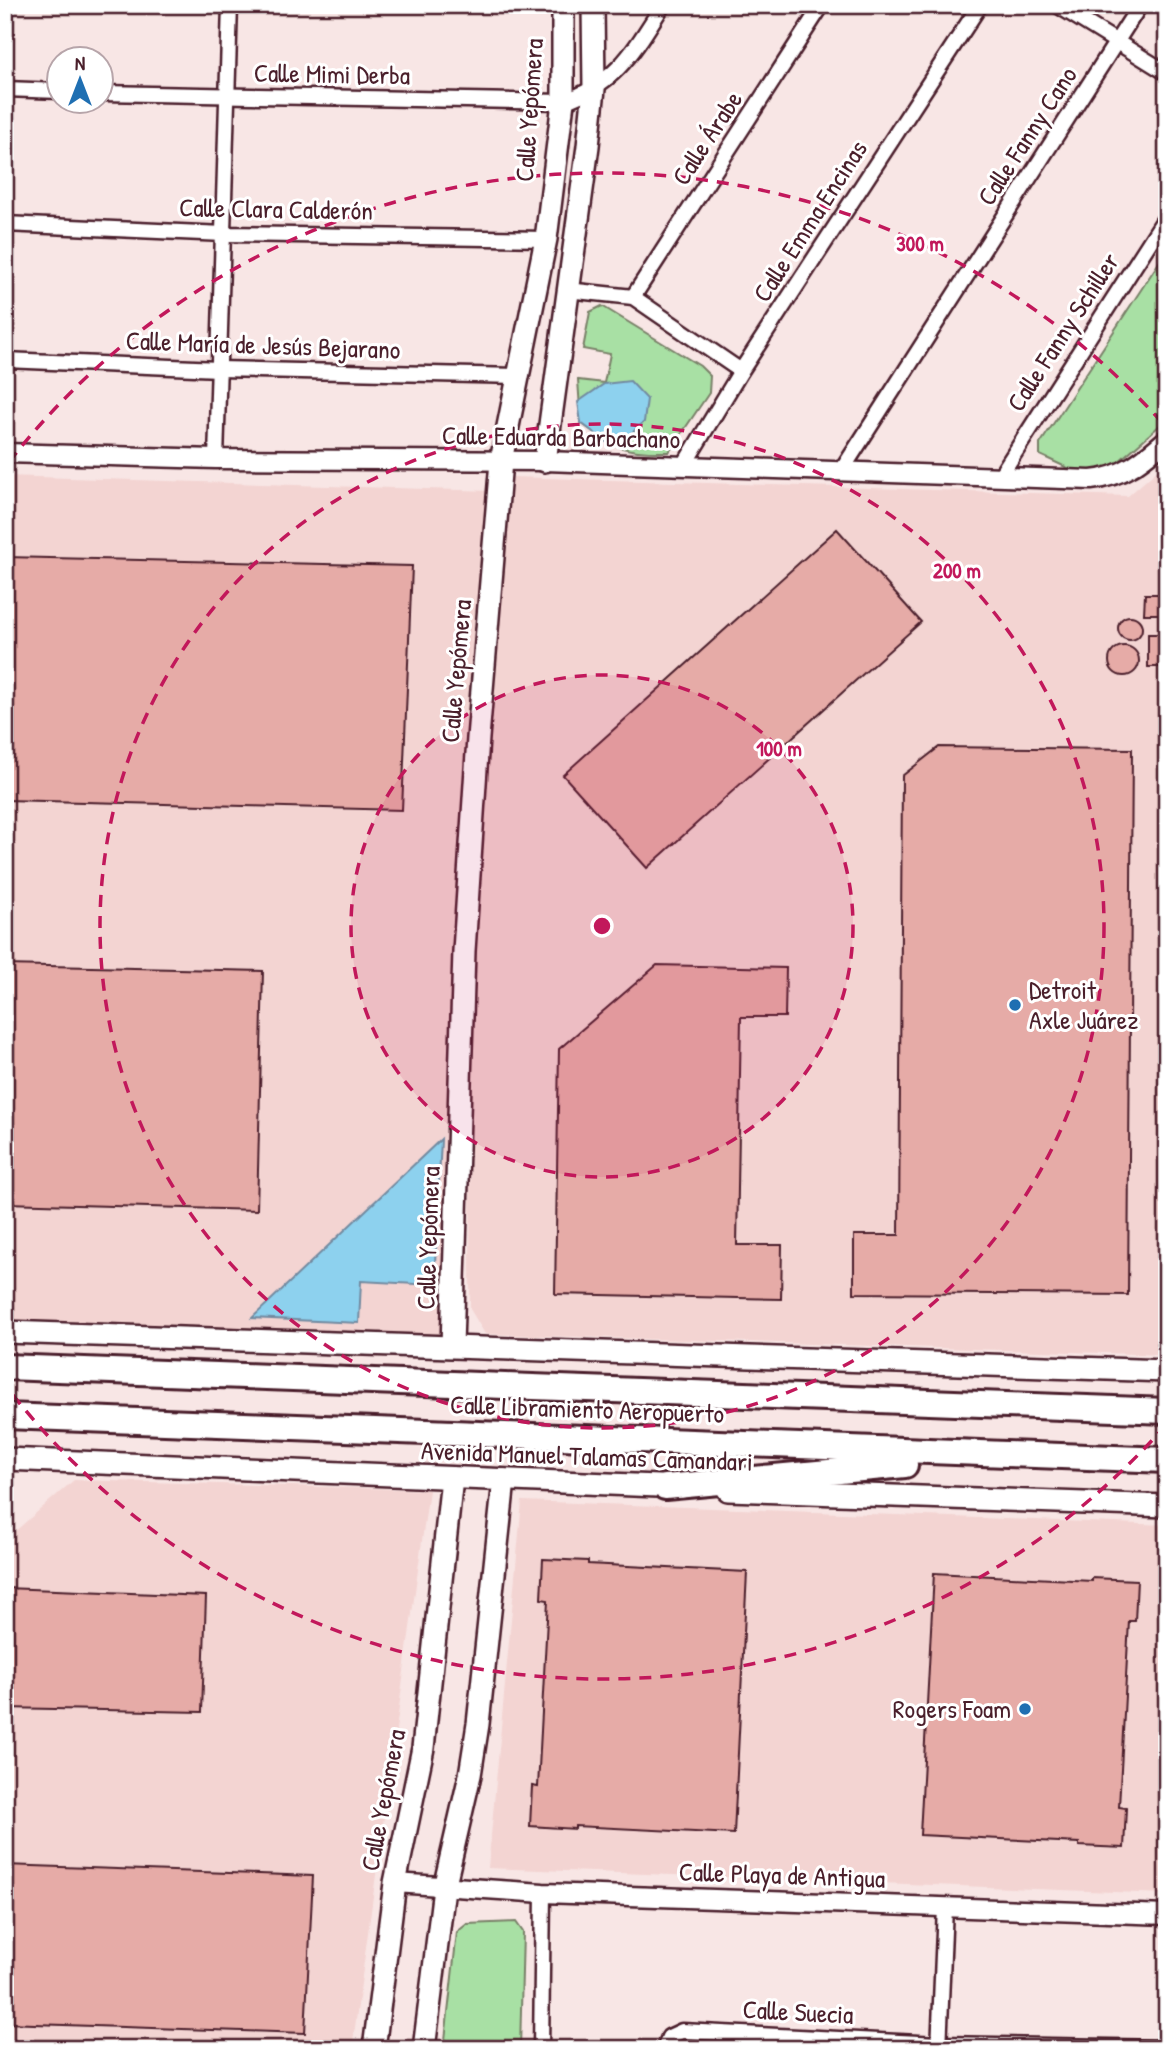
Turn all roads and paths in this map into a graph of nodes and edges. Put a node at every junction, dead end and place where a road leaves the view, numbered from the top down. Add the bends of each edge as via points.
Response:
1 (230, 5) edge
2 (563, 5) edge
3 (593, 5) edge
4 (663, 5) edge
5 (822, 5) edge
6 (980, 5) edge
7 (1057, 5) edge
8 (1140, 5) edge
9 (1117, 41) junction
10 (1167, 73) edge
11 (5, 89) edge
12 (593, 89) junction
13 (46, 90) edge
14 (116, 93) edge
15 (228, 97) junction
16 (562, 102) junction
17 (1167, 215) edge
18 (5, 224) edge
19 (224, 234) junction
20 (546, 239) junction
21 (567, 290) junction
22 (633, 297) junction
23 (5, 360) edge
24 (219, 369) junction
25 (741, 371) junction
26 (519, 376) junction
27 (1167, 439) edge
28 (5, 453) edge
29 (216, 458) junction
30 (501, 460) junction
31 (545, 461) junction
32 (684, 465) junction
33 (842, 470) junction
34 (1000, 476) junction
35 (5, 1332) edge
36 (452, 1346) junction
37 (5, 1367) edge
38 (1167, 1371) edge
39 (1167, 1411) edge
40 (5, 1416) edge
41 (1005, 1455) junction
42 (5, 1459) edge
43 (1167, 1461) edge
44 (452, 1478) junction
45 (504, 1480) junction
46 (665, 1487) junction
47 (1167, 1506) edge
48 (395, 1883) junction
49 (444, 1888) junction
50 (543, 1893) junction
51 (945, 1907) junction
52 (1167, 1915) edge
53 (939, 2046) edge
54 (1167, 2048) edge
55 (374, 2049) edge
56 (424, 2049) edge
57 (541, 2049) edge
58 (664, 2049) edge

1 - 15 street
2 - 16 main road, Calle Yepómera
3 - 12 main road
4 - 12 street via 623,64
5 - 22 street, Calle Árabe
6 - 25 street, Calle Emma Encinas
7 - 9 street
8 - 9 street, Calle Fanny Cano
9 - 10 street
9 - 33 street, Calle Fanny Cano
11 - 13 street
12 - 16 street
12 - 21 main road
14 - 15 street, Calle Mimi Derba
15 - 16 street, Calle Mimi Derba
15 - 19 street
16 - 20 main road, Calle Yepómera
17 - 34 street, Calle Fanny Schiller
18 - 19 street, Calle Clara Calderón
19 - 20 street, Calle Clara Calderón
19 - 24 street
20 - 26 main road, Calle Yepómera
21 - 22 street
21 - 31 main road
22 - 25 street
23 - 24 street, Calle María de Jesús Bejarano
24 - 26 street, Calle María de Jesús Bejarano
24 - 29 street
25 - 32 street, Calle Emma Encinas
26 - 30 main road, Calle Yepómera
27 - 34 street, Calle Eduarda Barbachano via 1116,476 1091,480
28 - 29 street, Calle Eduarda Barbachano
29 - 30 street, Calle Eduarda Barbachano
30 - 31 street, Calle Eduarda Barbachano
30 - 36 main road, Calle Yepómera via 468,877
31 - 32 street, Calle Eduarda Barbachano
32 - 33 street, Calle Eduarda Barbachano
33 - 34 street, Calle Eduarda Barbachano
35 - 36 main road
36 - 38 main road
37 - 39 highway, Calle Libramiento Aeropuerto
40 - 41 highway, Calle Libramiento Aeropuerto
41 - 43 highway, Calle Libramiento Aeropuerto
41 - 46 highway
42 - 44 main road, Avenida Manuel Talamas Camandari
44 - 45 main road, Avenida Manuel Talamas Camandari
44 - 48 main road, Calle Yepómera via 423,1748
45 - 46 main road, Avenida Manuel Talamas Camandari
45 - 49 main road via 478,1724
46 - 47 main road, Avenida Manuel Talamas Camandari
48 - 49 street, Calle Playa de Antigua
48 - 55 main road, Calle Yepómera
49 - 50 street, Calle Playa de Antigua
49 - 56 main road
50 - 51 street, Calle Playa de Antigua
50 - 57 street
51 - 52 street, Calle Playa de Antigua
51 - 53 street
53 - 54 street, Calle Suecia
53 - 58 street, Calle Suecia via 682,2031 669,2037

